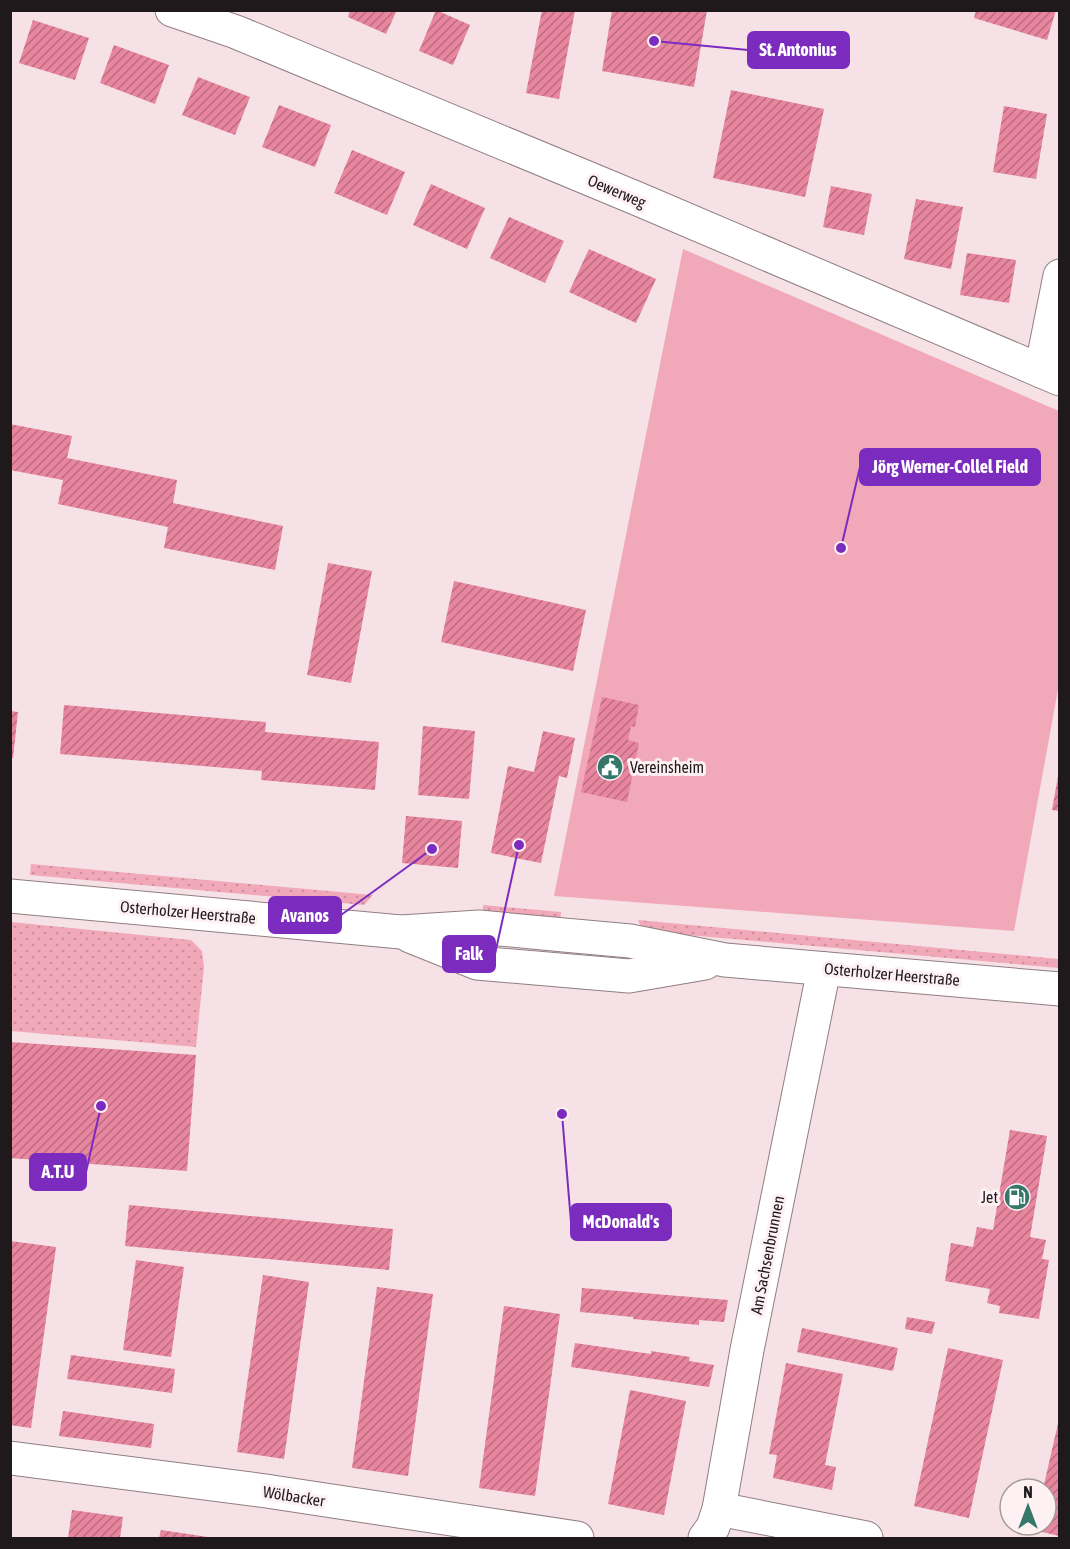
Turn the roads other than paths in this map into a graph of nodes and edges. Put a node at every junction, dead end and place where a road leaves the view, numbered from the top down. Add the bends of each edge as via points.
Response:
1 (172, 10) edge
2 (1059, 276) edge
3 (1050, 375) edge
4 (10, 896) edge
5 (824, 969) junction
6 (1059, 989) edge
7 (10, 1458) edge
8 (719, 1509) junction
9 (577, 1539) edge
10 (705, 1539) edge
11 (866, 1539) edge

1 - 3 street, Oewerweg via 248,36
2 - 3 street
4 - 5 street, Osterholzer Heerstraße via 401,932 479,927 564,934 630,941 725,960
5 - 6 street, Osterholzer Heerstraße
5 - 8 street, Am Sachsenbrunnen
7 - 9 street, Wölbacker via 266,1491
8 - 10 street, Am Sachsenbrunnen
8 - 11 street

